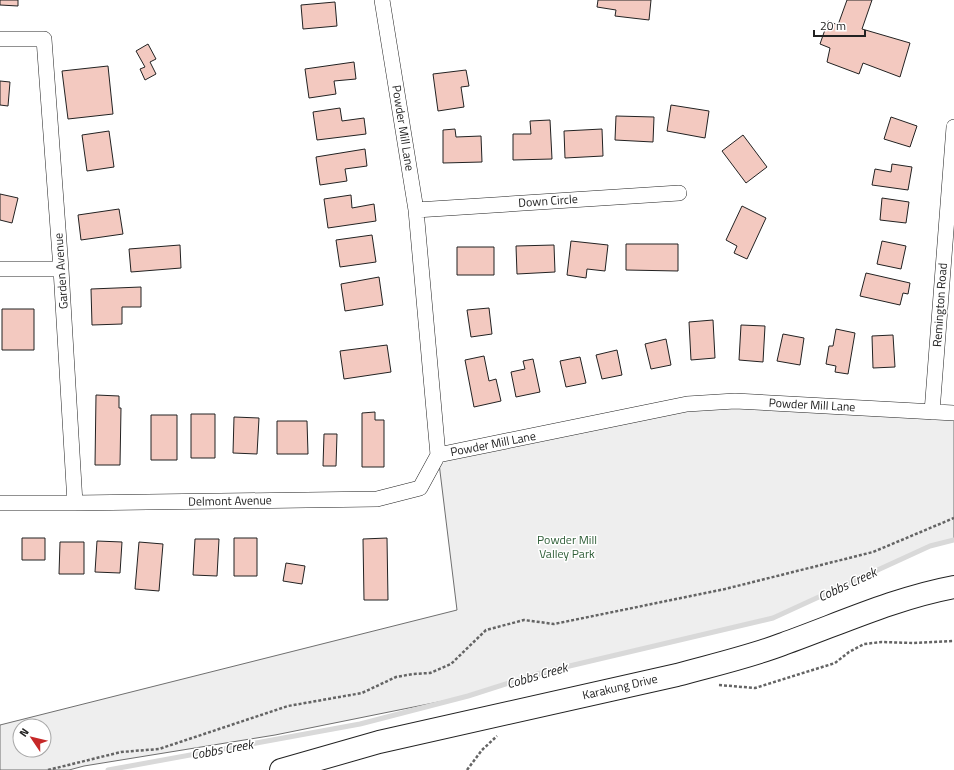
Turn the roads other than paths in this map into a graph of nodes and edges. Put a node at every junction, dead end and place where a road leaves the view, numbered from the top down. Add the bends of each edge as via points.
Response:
1 (382, 0) edge
2 (0, 39) edge
3 (954, 127) edge
4 (680, 193) dead end
5 (416, 210) junction
6 (0, 269) edge
7 (61, 269) junction
8 (932, 412) junction
9 (954, 413) edge
10 (438, 455) junction
11 (0, 503) edge
12 (75, 503) junction
13 (954, 587) edge
14 (281, 770) edge

1 - 5 street, Powder Mill Lane
2 - 7 street, Garden Avenue via 44,39
3 - 8 street, Remington Road
4 - 5 street, Down Circle
5 - 10 street, Powder Mill Lane
6 - 7 street
7 - 12 street, Garden Avenue
8 - 9 street, Powder Mill Lane
8 - 10 street, Powder Mill Lane via 735,401 687,404
10 - 12 street, Delmont Avenue via 420,488 377,499
11 - 12 street, Delmont Avenue
13 - 14 street, Karakung Drive via 920,595 720,664 379,742

